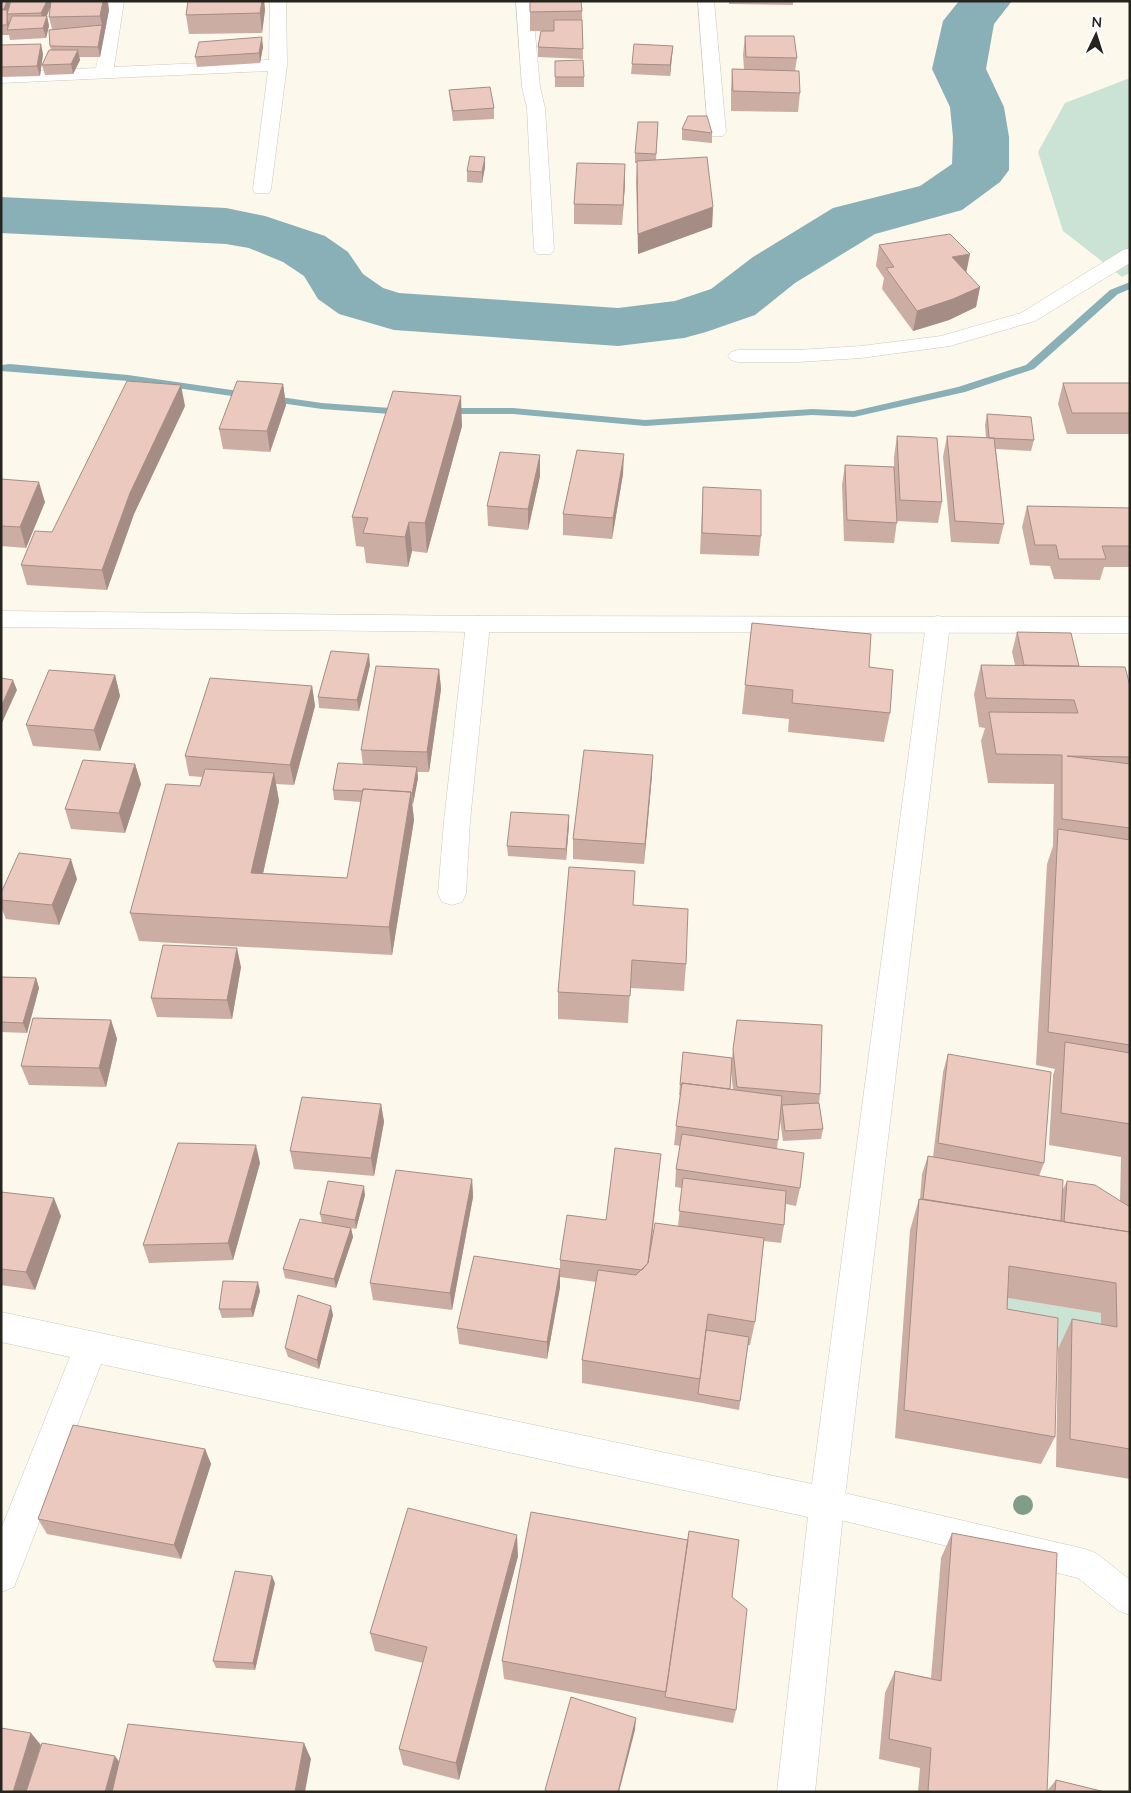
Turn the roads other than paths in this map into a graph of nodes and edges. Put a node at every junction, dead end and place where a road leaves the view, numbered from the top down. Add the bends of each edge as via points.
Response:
1 (116, 1) edge
2 (278, 1) edge
3 (524, 1) edge
4 (706, 1) edge
5 (278, 65) junction
6 (104, 74) junction
7 (1, 78) edge
8 (717, 132) dead end
9 (262, 189) dead end
10 (544, 250) dead end
11 (1130, 254) edge
12 (738, 356) dead end
13 (1, 619) edge
14 (478, 624) junction
15 (938, 624) junction
16 (1130, 625) edge
17 (452, 894) dead end
18 (1, 1327) edge
19 (91, 1346) junction
20 (827, 1504) junction
21 (1, 1574) edge
22 (1130, 1600) edge
23 (796, 1792) edge

1 - 6 street
2 - 5 street
3 - 10 street via 531,88 536,108
4 - 8 street
5 - 6 street
5 - 9 street
6 - 7 street
11 - 12 street via 1028,317 943,342 861,352
13 - 14 street
14 - 15 street
14 - 17 street
15 - 16 street
15 - 20 street
18 - 19 street
19 - 20 street
19 - 21 street
20 - 22 lane via 1085,1564
20 - 23 street

